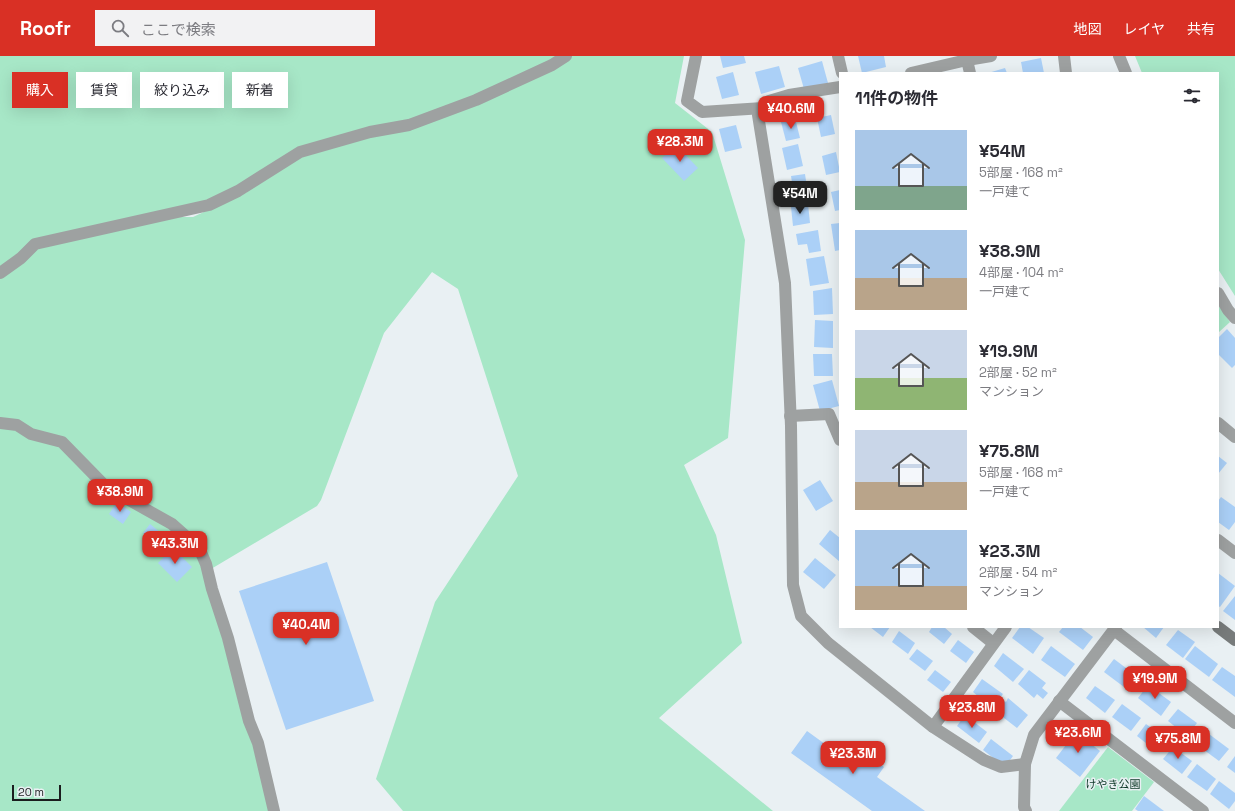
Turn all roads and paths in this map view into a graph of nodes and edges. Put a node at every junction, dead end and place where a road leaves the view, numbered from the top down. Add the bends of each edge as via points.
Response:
1 (566, 56) edge
2 (696, 56) edge
3 (838, 56) edge
4 (991, 56) edge
5 (1064, 56) edge
6 (1119, 56) edge
7 (968, 60) junction
8 (842, 72) edge
9 (915, 72) edge
10 (970, 72) edge
11 (1066, 72) edge
12 (1126, 72) edge
13 (839, 87) edge
14 (763, 108) junction
15 (0, 273) edge
16 (1219, 295) edge
17 (1235, 318) edge
18 (790, 416) junction
19 (0, 423) edge
20 (1219, 425) edge
21 (1235, 437) edge
22 (839, 438) edge
23 (1219, 541) edge
24 (1235, 553) edge
25 (974, 628) edge
26 (1005, 628) edge
27 (1115, 628) edge
28 (1219, 628) edge
29 (1235, 640) edge
30 (993, 642) junction
31 (1059, 701) junction
32 (1235, 722) edge
33 (933, 727) junction
34 (1025, 764) junction
35 (274, 811) edge
36 (1026, 811) edge
37 (1203, 811) edge

1 - 15 street via 476,100 417,122 300,152 238,191 209,205 35,244
2 - 14 street via 687,102 702,112
3 - 8 street
4 - 7 street
5 - 11 street
6 - 12 street
7 - 9 street
7 - 10 street
13 - 14 street via 788,95 769,101
14 - 18 street via 758,115 785,283
16 - 17 street
18 - 22 street via 829,414
18 - 33 street via 793,585 801,616 828,643
19 - 35 street via 17,425 31,434 62,442 106,487 172,524 199,548 228,638 249,721 258,743
20 - 21 street
23 - 24 street
25 - 30 street
26 - 30 street
27 - 31 street
27 - 32 street
28 - 29 street
30 - 33 street
31 - 34 street via 1034,735
31 - 37 street
33 - 34 street via 1001,768
34 - 36 street

